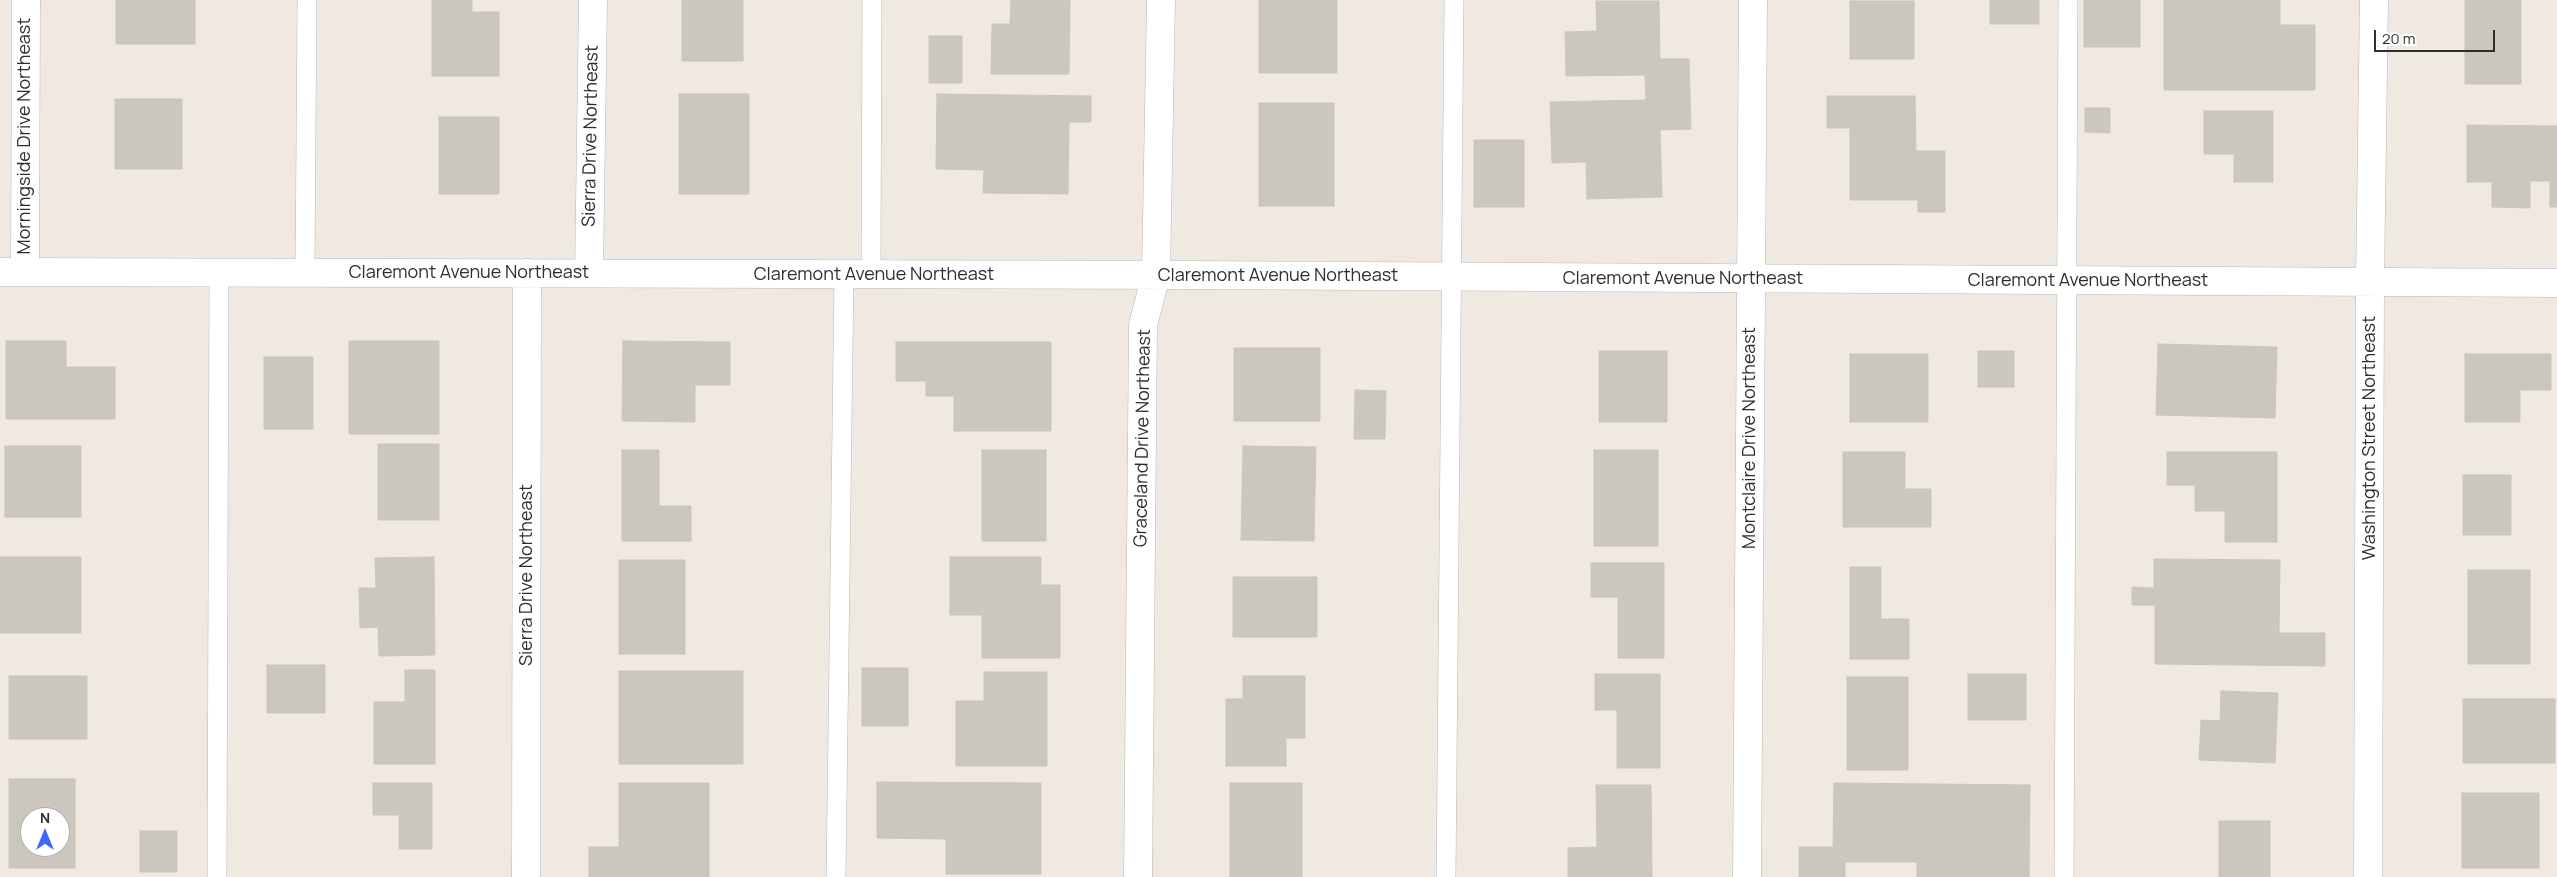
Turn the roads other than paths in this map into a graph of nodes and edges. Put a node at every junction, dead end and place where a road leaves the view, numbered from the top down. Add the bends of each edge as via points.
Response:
1 (26, 0) edge
2 (307, 0) edge
3 (593, 0) edge
4 (872, 0) edge
5 (1161, 0) edge
6 (1454, 0) edge
7 (1753, 0) edge
8 (2068, 0) edge
9 (2374, 0) edge
10 (12, 272) edge
11 (219, 273) junction
12 (305, 273) junction
13 (527, 273) junction
14 (589, 273) junction
15 (844, 275) junction
16 (871, 275) junction
17 (1156, 275) junction
18 (1451, 277) junction
19 (1750, 280) junction
20 (2067, 281) junction
21 (2370, 282) junction
22 (2557, 283) edge
23 (218, 877) edge
24 (526, 877) edge
25 (836, 877) edge
26 (1138, 877) edge
27 (1446, 877) edge
28 (1747, 877) edge
29 (2064, 877) edge
30 (2368, 877) edge

1 - 10 street, Morningside Drive Northeast
2 - 12 lane
3 - 14 street, Sierra Drive Northeast
4 - 16 lane
5 - 17 street, Graceland Drive Northeast
6 - 18 lane
7 - 19 street, Montclaire Drive Northeast
8 - 20 lane
9 - 21 street, Washington Street Northeast
10 - 11 street, Claremont Avenue Northeast
11 - 12 street, Claremont Avenue Northeast
11 - 23 lane
12 - 13 street, Claremont Avenue Northeast
13 - 14 street, Claremont Avenue Northeast
13 - 24 street, Sierra Drive Northeast
14 - 15 street, Claremont Avenue Northeast
15 - 16 street, Claremont Avenue Northeast
15 - 25 lane
16 - 17 street, Claremont Avenue Northeast
17 - 18 street, Claremont Avenue Northeast
17 - 26 street, Graceland Drive Northeast via 1143,325
18 - 19 street, Claremont Avenue Northeast
18 - 27 lane
19 - 20 street, Claremont Avenue Northeast
19 - 28 street, Montclaire Drive Northeast
20 - 21 street, Claremont Avenue Northeast
20 - 29 lane
21 - 22 street, Claremont Avenue Northeast
21 - 30 street, Washington Street Northeast

